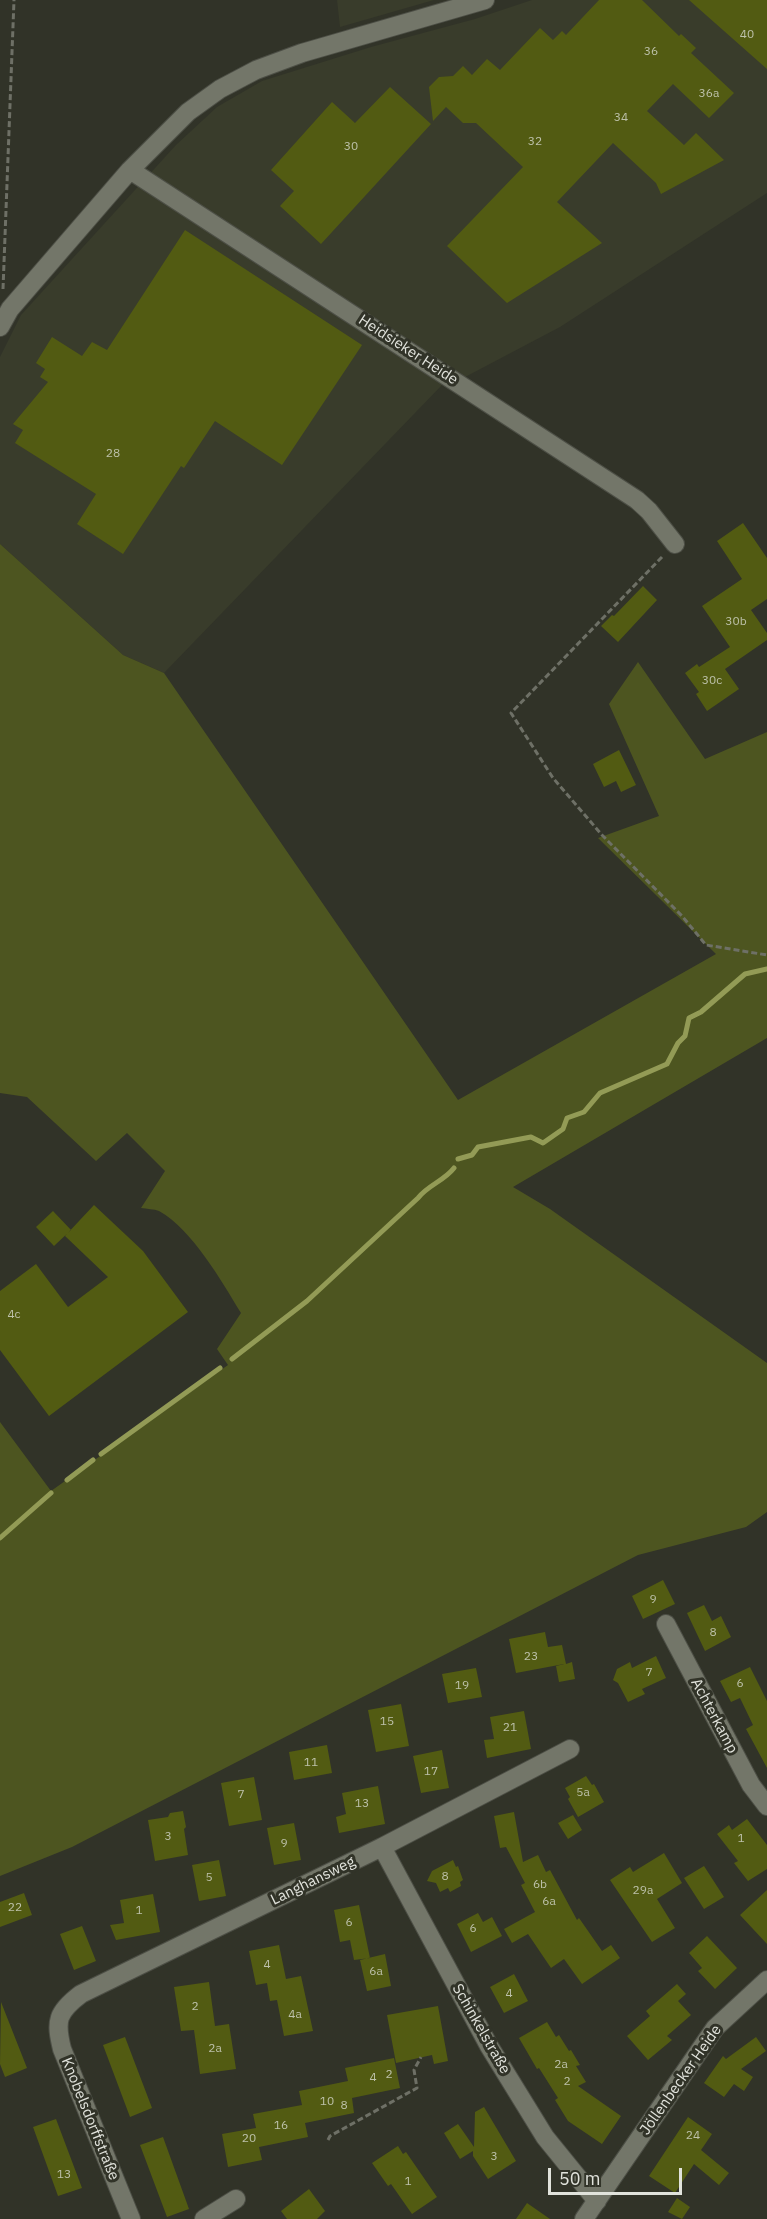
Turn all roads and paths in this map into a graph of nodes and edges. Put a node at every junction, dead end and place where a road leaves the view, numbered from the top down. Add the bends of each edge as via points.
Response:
1 (14, 0) edge
2 (485, 0) edge
3 (130, 170) junction
4 (10, 309) junction
5 (0, 327) edge
6 (675, 544) joint
7 (767, 955) edge
8 (666, 1624) dead end
9 (570, 1749) dead end
10 (767, 1806) edge
11 (382, 1847) junction
12 (767, 1980) edge
13 (59, 2016) joint
14 (421, 2057) dead end
15 (327, 2140) dead end
16 (236, 2199) dead end
17 (597, 2201) junction
18 (131, 2219) edge
19 (204, 2219) edge
20 (584, 2219) edge

1 - 4 path via 3,255 4,296
2 - 3 street via 256,70 188,112
3 - 4 street
3 - 6 street, Heidsieker Heide via 637,500
4 - 5 street
6 - 7 path via 511,713 553,778 706,945
8 - 10 street, Achterkamp via 751,1785
9 - 11 street, Langhansweg
11 - 13 street, Langhansweg via 81,1994
11 - 17 street, Schinkelstraße via 489,2046 545,2137
12 - 17 street, Jöllenbecker Heide via 715,2028
13 - 18 street, Knobelsdorffstraße via 62,2049
14 - 15 path via 414,2070 417,2088
16 - 19 street
17 - 20 street, Jöllenbecker Heide

